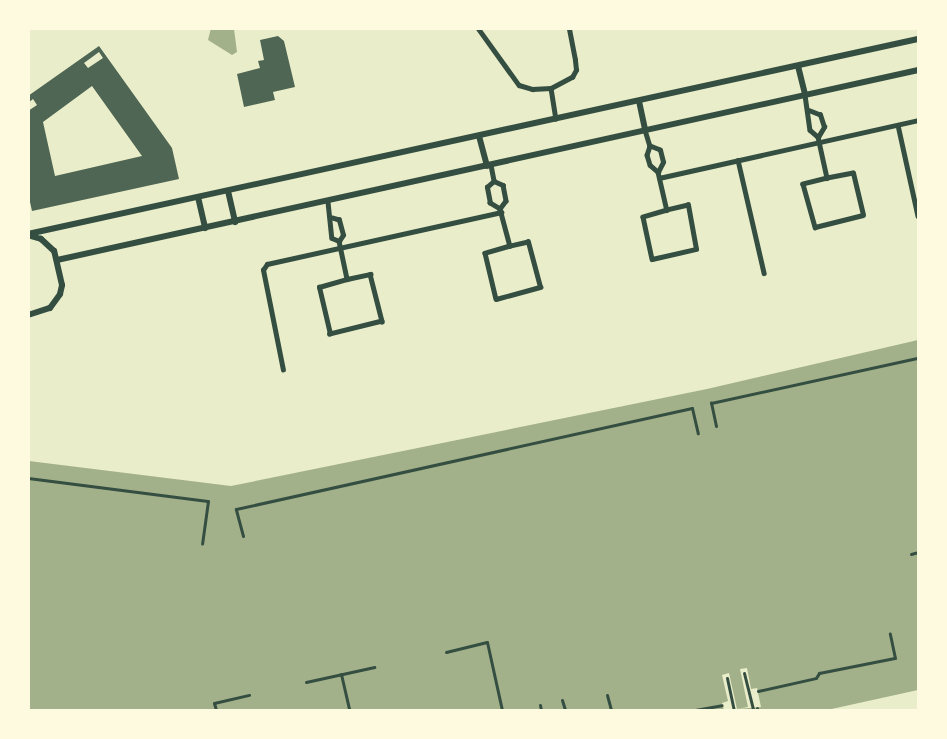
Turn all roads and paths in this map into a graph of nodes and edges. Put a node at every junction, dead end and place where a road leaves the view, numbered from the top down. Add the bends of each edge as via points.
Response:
1 (478, 28) edge
2 (569, 28) edge
3 (918, 39) edge
4 (798, 66) junction
5 (918, 70) edge
6 (551, 88) junction
7 (806, 95) junction
8 (639, 101) junction
9 (810, 111) junction
10 (556, 119) junction
11 (918, 120) edge
12 (898, 125) junction
13 (645, 130) junction
14 (479, 136) junction
15 (819, 139) junction
16 (650, 146) junction
17 (738, 160) junction
18 (489, 166) junction
19 (659, 175) junction
20 (827, 178) junction
21 (494, 181) junction
22 (228, 191) junction
23 (198, 197) junction
24 (328, 202) junction
25 (500, 210) junction
26 (668, 210) junction
27 (918, 216) edge
28 (332, 218) junction
29 (235, 222) junction
30 (205, 228) junction
31 (28, 235) edge
32 (339, 241) junction
33 (510, 246) junction
34 (340, 248) junction
35 (57, 260) junction
36 (764, 273) dead end
37 (347, 279) junction
38 (28, 315) edge
39 (918, 358) edge
40 (283, 370) dead end
41 (716, 426) dead end
42 (698, 433) dead end
43 (28, 477) edge
44 (243, 537) dead end
45 (202, 544) dead end
46 (918, 552) edge
47 (911, 554) dead end
48 (890, 634) dead end
49 (446, 652) dead end
50 (374, 667) dead end
51 (744, 673) dead end
52 (341, 674) junction
53 (727, 678) dead end
54 (306, 682) dead end
55 (758, 691) dead end
56 (249, 695) dead end
57 (608, 695) dead end
58 (562, 700) dead end
59 (540, 705) dead end
60 (722, 705) dead end
61 (755, 710) edge
62 (216, 711) edge
63 (350, 711) edge
64 (502, 711) edge
65 (541, 711) edge
66 (565, 711) edge
67 (611, 711) edge
68 (695, 711) edge
69 (734, 711) edge

1 - 6 lane via 519,85
2 - 6 lane via 576,70 572,77
3 - 4 street
4 - 7 street
4 - 8 street
5 - 7 street
6 - 10 lane
7 - 9 lane
7 - 13 street
8 - 10 street
8 - 13 street
9 - 15 lane via 810,130
9 - 15 lane via 820,115 824,127
10 - 14 street
11 - 12 lane
12 - 15 lane
12 - 27 lane
13 - 16 lane
13 - 18 street
14 - 18 street
14 - 22 street
15 - 17 lane
15 - 20 lane
16 - 19 lane via 650,165
16 - 19 lane via 660,150 663,162
17 - 19 lane
17 - 36 lane
18 - 21 lane
18 - 24 street
19 - 26 lane
20 - 20 lane via 803,184 814,227 863,215 853,173
21 - 25 lane via 503,185 506,201
21 - 25 lane via 487,187 490,202
22 - 23 street
22 - 29 street
23 - 30 street
23 - 31 street
24 - 28 lane
24 - 29 street
25 - 33 lane
25 - 34 lane
26 - 26 lane via 643,217 652,259 696,249 688,205
28 - 32 lane via 328,223 332,238
28 - 32 lane via 339,220 343,235
29 - 30 street
30 - 35 street
31 - 35 street via 48,244
32 - 34 lane
33 - 33 lane via 485,253 496,299 540,287 528,242
34 - 37 lane
34 - 40 lane via 267,264 263,270
35 - 38 street via 62,285 56,302 42,313
37 - 37 lane via 370,274 382,321 330,334 319,287
39 - 41 path via 711,404
42 - 44 path via 692,408 236,509
43 - 45 path via 208,501
46 - 47 path
48 - 55 path via 895,658 819,673 816,678
49 - 64 path via 487,642
50 - 52 path
51 - 61 path
52 - 54 path
52 - 63 path
53 - 69 path
56 - 62 path via 214,703
57 - 67 path
58 - 66 path
59 - 65 path
60 - 68 path

